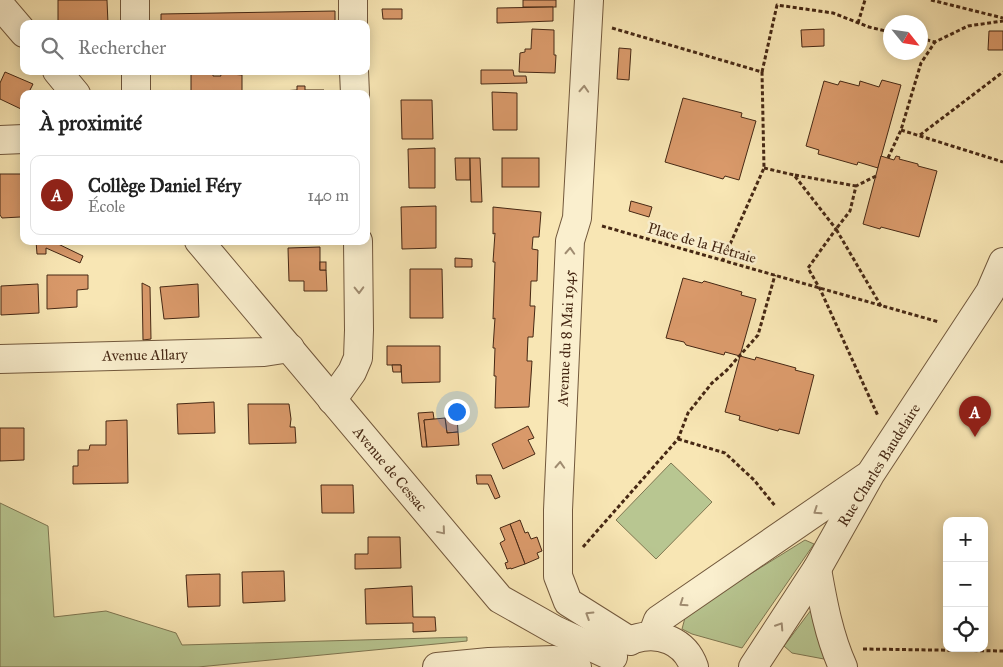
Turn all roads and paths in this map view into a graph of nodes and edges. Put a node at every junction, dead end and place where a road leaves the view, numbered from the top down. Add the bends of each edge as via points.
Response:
1 (135, 0) edge
2 (353, 0) edge
3 (865, 0) edge
4 (931, 0) edge
5 (0, 5) edge
6 (588, 10) edge
7 (1003, 19) edge
8 (135, 20) edge
9 (353, 20) edge
10 (858, 23) junction
11 (20, 28) edge
12 (883, 30) edge
13 (928, 40) edge
14 (935, 42) junction
15 (762, 72) junction
16 (1003, 72) edge
17 (60, 75) edge
18 (136, 75) edge
19 (354, 75) edge
20 (73, 90) edge
21 (136, 90) edge
22 (355, 90) edge
23 (901, 130) junction
24 (919, 136) junction
25 (20, 139) edge
26 (0, 140) edge
27 (888, 158) dead end
28 (1003, 162) edge
29 (764, 168) junction
30 (794, 175) junction
31 (876, 176) dead end
32 (856, 186) junction
33 (577, 218) junction
34 (836, 229) junction
35 (202, 245) edge
36 (358, 245) edge
37 (723, 260) junction
38 (1003, 262) edge
39 (775, 275) junction
40 (820, 289) junction
41 (882, 306) junction
42 (965, 330) junction
43 (290, 348) junction
44 (0, 358) edge
45 (332, 400) junction
46 (678, 439) junction
47 (891, 443) junction
48 (871, 473) junction
49 (793, 527) junction
50 (817, 569) junction
51 (558, 576) junction
52 (626, 650) edge
53 (1003, 651) edge
54 (839, 658) edge
55 (700, 666) edge
56 (437, 667) edge
57 (577, 667) edge
58 (753, 667) edge

1 - 8 street
2 - 9 street
3 - 10 path
4 - 7 path
5 - 11 street
6 - 15 path
33 -> 6 street, Avenue du 8 Mai 1945
7 - 14 path via 968,26
10 - 12 path
10 - 15 path via 834,14 777,5
13 - 14 path
14 - 23 path via 921,63
15 - 29 path
16 - 24 path
17 - 20 street
18 - 21 street
19 - 22 street
23 - 24 path
23 - 27 path
24 - 28 path
25 - 26 street
29 - 30 path
29 - 37 path
30 - 32 path
30 - 34 path
31 - 32 path
32 - 34 path via 850,211
33 - 37 path, Place de la Hêtraie
51 -> 33 street, Avenue du 8 Mai 1945 via 570,241
34 - 40 path via 808,268
34 - 41 path
35 - 43 street, Avenue de Cessac
36 -> 45 street via 358,358
37 - 39 path, Place de la Hêtraie
38 - 42 street, Rue Charles Baudelaire via 990,292
39 - 40 path, Place de la Hêtraie
39 - 46 path via 758,335 688,413
40 - 41 path, Place de la Hêtraie
40 - 47 path
41 - 42 path, Place de la Hêtraie
42 - 47 street, Rue Charles Baudelaire
43 - 44 street, Avenue Allary via 264,352
43 - 45 street, Avenue de Cessac
45 -> 52 street, Avenue de Cessac via 500,599 555,630
46 - 49 path via 725,453 754,480
46 - 51 path
47 - 48 street, Rue Charles Baudelaire
48 -> 49 street
48 - 50 street, Rue Charles Baudelaire
49 -> 52 street via 658,620
50 - 54 street via 825,612
58 -> 50 street, Rue Charles Baudelaire
52 -> 51 street, Avenue du 8 Mai 1945 via 568,602
52 - 55 street via 660,636 674,641
53 - 54 path
56 - 57 street via 554,660

